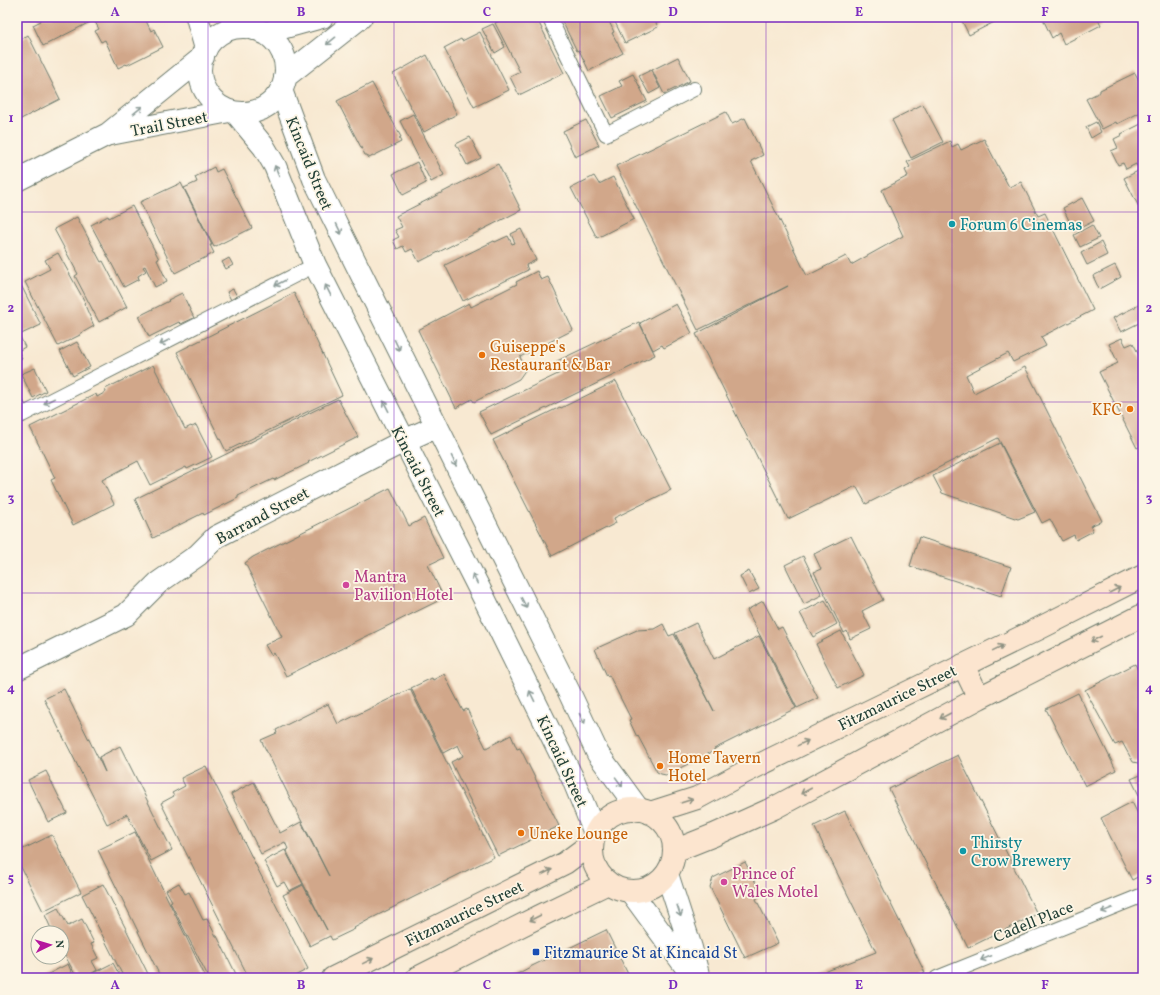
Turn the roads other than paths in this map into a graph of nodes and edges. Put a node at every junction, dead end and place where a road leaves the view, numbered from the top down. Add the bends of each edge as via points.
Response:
1 (197, 17) edge
2 (322, 17) edge
3 (361, 17) edge
4 (549, 17) edge
5 (254, 26) edge
6 (204, 53) junction
7 (283, 84) junction
8 (694, 89) dead end
9 (233, 112) junction
10 (108, 134) junction
11 (17, 180) edge
12 (315, 265) junction
13 (17, 405) edge
14 (437, 426) junction
15 (404, 441) junction
16 (1143, 576) edge
17 (1143, 615) edge
18 (963, 665) junction
19 (17, 669) edge
20 (979, 698) junction
21 (645, 811) junction
22 (594, 838) junction
23 (674, 851) junction
24 (666, 874) junction
25 (608, 883) junction
26 (631, 892) junction
27 (1143, 895) edge
28 (333, 978) edge
29 (416, 978) edge
30 (694, 978) edge
31 (699, 978) edge
32 (937, 978) edge

1 - 6 street
2 - 5 street
3 -> 7 street
4 - 8 lane via 606,134
5 - 6 street via 226,31 215,38
5 - 7 street via 274,41 282,52 286,64
6 - 9 street via 200,70 202,83 208,95 218,105
10 -> 6 street, Trail Street
7 - 9 street via 273,101 262,109 250,113
7 -> 14 street, Kincaid Street via 314,179
9 - 10 street, Trail Street
12 -> 9 street, Kincaid Street via 275,166 264,147
10 - 11 street, Trail Street
12 -> 13 lane via 22,415
15 -> 12 street, Kincaid Street
14 - 15 street, Barrand Street
14 -> 21 street, Kincaid Street via 598,754
15 - 19 street, Barrand Street via 216,537 198,555 158,583 126,615
22 -> 15 street, Kincaid Street via 572,779 482,593
18 -> 16 main road, Fitzmaurice Street
17 -> 20 main road
18 - 20 main road
21 -> 18 main road, Fitzmaurice Street via 698,798 744,772
20 -> 23 main road via 774,808
21 - 22 main road via 628,809 608,817
21 - 23 main road via 660,819 668,828
22 - 25 main road via 594,866
28 -> 22 main road, Fitzmaurice Street via 558,867
23 - 24 main road via 672,863
24 - 26 main road via 657,884
24 -> 31 street
25 - 26 main road
25 -> 29 main road
26 - 30 street
27 -> 32 lane, Cadell Place

